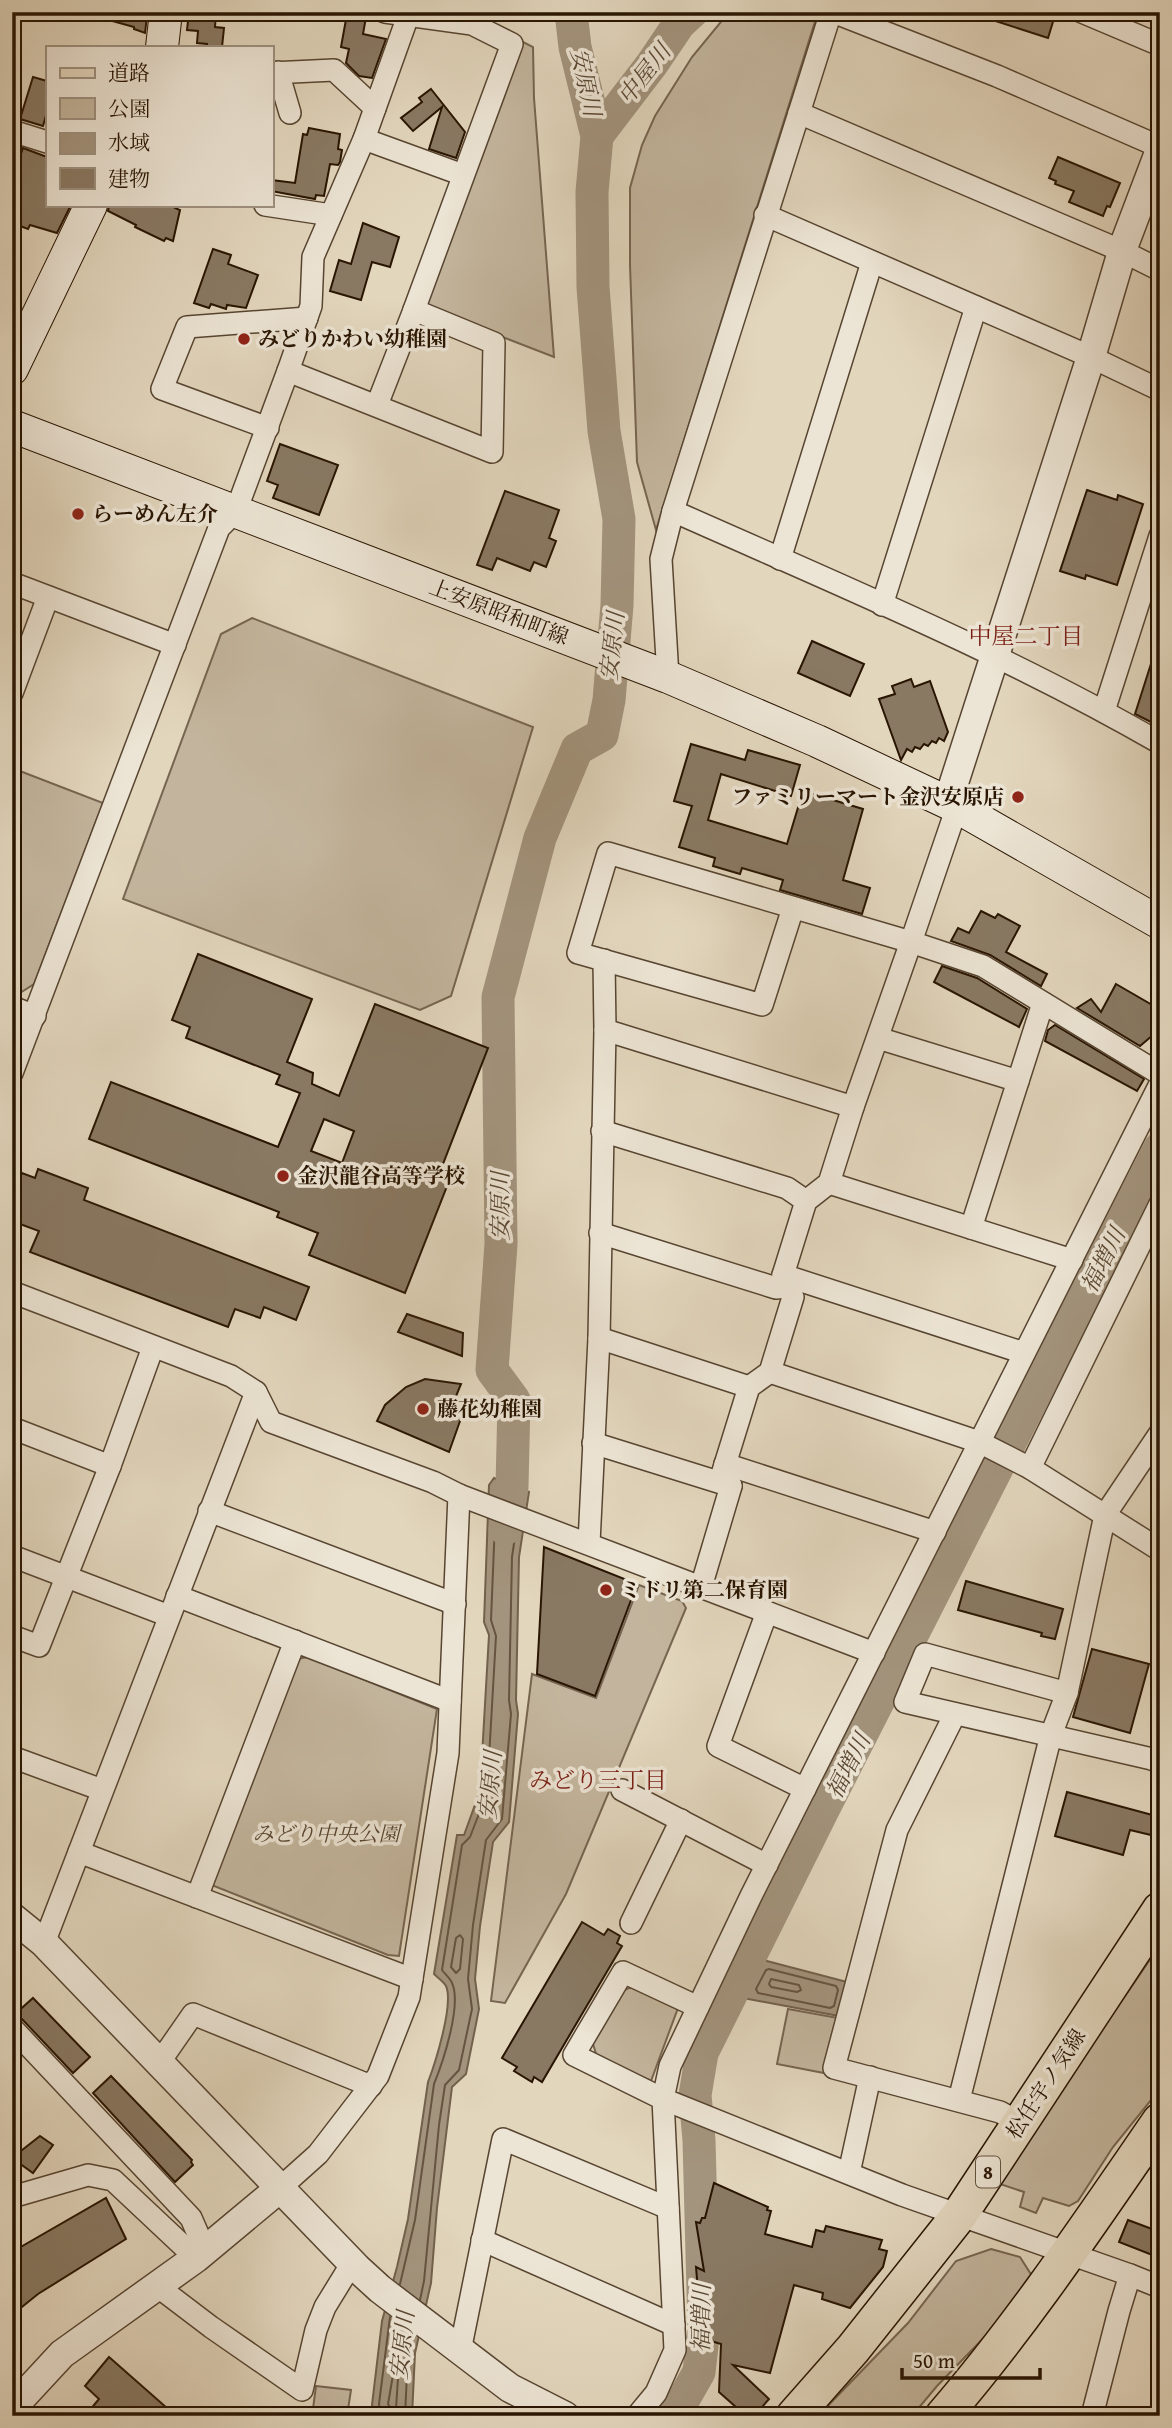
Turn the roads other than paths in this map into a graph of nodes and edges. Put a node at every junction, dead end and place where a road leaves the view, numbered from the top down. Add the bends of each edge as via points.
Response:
1 (166, 12) edge
2 (385, 12) edge
3 (832, 12) edge
4 (1082, 12) edge
5 (408, 16) junction
6 (1160, 44) edge
7 (162, 46) edge
8 (275, 72) edge
9 (375, 108) junction
10 (290, 113) dead end
11 (799, 113) junction
12 (12, 131) edge
13 (363, 139) junction
14 (46, 142) edge
15 (1160, 148) edge
16 (463, 175) junction
17 (91, 206) edge
18 (272, 206) edge
19 (331, 215) junction
20 (765, 215) junction
21 (1122, 251) junction
22 (872, 262) junction
23 (1160, 270) edge
24 (976, 307) junction
25 (414, 310) junction
26 (307, 318) junction
27 (1091, 357) junction
28 (12, 369) edge
29 (288, 371) junction
30 (1160, 390) edge
31 (377, 405) junction
32 (12, 426) edge
33 (268, 428) junction
34 (236, 511) junction
35 (673, 511) junction
36 (1160, 536) edge
37 (780, 559) junction
38 (12, 583) edge
39 (48, 597) junction
40 (883, 605) junction
41 (175, 645) junction
42 (996, 656) junction
43 (668, 677) junction
44 (12, 694) edge
45 (1104, 710) junction
46 (1160, 743) edge
47 (957, 807) junction
48 (793, 908) junction
49 (1160, 923) edge
50 (911, 942) junction
51 (604, 960) junction
52 (1043, 1003) junction
53 (12, 1007) edge
54 (35, 1016) junction
55 (605, 1030) junction
56 (877, 1038) junction
57 (12, 1073) edge
58 (1160, 1074) edge
59 (1018, 1082) junction
60 (1160, 1084) edge
61 (853, 1107) junction
62 (602, 1131) junction
63 (829, 1183) junction
64 (806, 1200) junction
65 (1160, 1204) edge
66 (971, 1228) junction
67 (600, 1233) junction
68 (1072, 1260) junction
69 (785, 1281) junction
70 (12, 1292) edge
71 (599, 1338) junction
72 (153, 1347) junction
73 (1024, 1353) junction
74 (770, 1372) junction
75 (749, 1387) junction
76 (256, 1392) junction
77 (12, 1428) edge
78 (1160, 1433) edge
79 (593, 1443) junction
80 (985, 1445) junction
81 (725, 1464) junction
82 (1024, 1465) junction
83 (110, 1466) junction
84 (731, 1486) junction
85 (466, 1497) junction
86 (209, 1511) junction
87 (1105, 1515) junction
88 (934, 1532) junction
89 (589, 1543) junction
90 (1160, 1550) edge
91 (12, 1556) edge
92 (66, 1576) junction
93 (701, 1587) junction
94 (455, 1604) junction
95 (173, 1606) junction
96 (767, 1612) junction
97 (12, 1636) edge
98 (295, 1641) junction
99 (874, 1653) junction
100 (1067, 1693) junction
101 (450, 1701) junction
102 (955, 1714) junction
103 (1051, 1735) junction
104 (12, 1757) edge
105 (1160, 1763) edge
106 (805, 1789) junction
107 (102, 1790) junction
108 (622, 1790) dead end
109 (681, 1820) junction
110 (79, 1852) junction
111 (767, 1865) junction
112 (197, 1897) junction
113 (1160, 1910) edge
114 (12, 1917) edge
115 (631, 1923) dead end
116 (44, 1943) junction
117 (412, 1979) junction
118 (698, 2007) junction
119 (12, 2028) edge
120 (159, 2063) junction
121 (870, 2077) junction
122 (371, 2086) junction
123 (958, 2100) junction
124 (671, 2101) junction
125 (1160, 2121) edge
126 (1020, 2123) junction
127 (849, 2173) junction
128 (280, 2188) junction
129 (12, 2197) edge
130 (668, 2208) junction
131 (960, 2214) junction
132 (482, 2241) junction
133 (1069, 2252) junction
134 (201, 2254) junction
135 (352, 2263) junction
136 (1130, 2275) junction
137 (157, 2286) junction
138 (1160, 2287) edge
139 (674, 2325) junction
140 (460, 2351) junction
141 (12, 2409) edge
142 (565, 2416) edge
143 (637, 2416) edge
144 (794, 2416) edge
145 (943, 2416) edge
146 (1092, 2416) edge

1 - 7 main road
2 - 5 street
3 - 11 street
3 - 15 street via 997,76
4 - 6 street
5 - 9 street
5 - 16 street via 472,24 512,44
8 - 9 street via 334,70
8 - 10 street
9 - 13 street
11 - 20 street
11 - 21 street
12 - 14 street
13 - 16 street
13 - 19 street
15 - 21 street
16 - 25 street
17 - 28 main road
18 - 19 street
19 - 26 street via 313,257
20 - 22 street
20 - 35 street
21 - 23 street
21 - 27 street
22 - 24 street
22 - 37 street
24 - 27 street
24 - 40 street
25 - 31 street
25 - 31 street via 494,343 492,452
26 - 29 street
26 - 33 street via 187,327 162,388
27 - 30 street
27 - 42 street
29 - 31 street
29 - 33 street
32 - 34 main road, 上安原昭和町線
33 - 34 street
34 - 41 street via 219,528
34 - 43 main road, 上安原昭和町線
35 - 37 street
35 - 43 street via 661,559
36 - 45 street
37 - 40 street
38 - 39 street
39 - 41 street
39 - 44 street
40 - 42 street
41 - 54 street
42 - 45 street
42 - 47 street via 951,789
43 - 47 main road, 上安原昭和町線
45 - 46 street
47 - 49 main road, 上安原昭和町線
47 - 50 street
48 - 50 street
48 - 51 street via 762,1005
48 - 51 street via 608,853 578,953
50 - 52 street via 983,966
50 - 56 street
51 - 55 street
52 - 58 street
52 - 59 street
53 - 54 street
54 - 57 street
55 - 61 street
55 - 62 street
56 - 59 street
56 - 61 street
59 - 66 street
60 - 68 street
61 - 63 street
62 - 64 street via 788,1188
62 - 67 street
63 - 64 street
63 - 66 street
64 - 69 street
65 - 82 street
66 - 68 street
67 - 69 street via 776,1287
67 - 71 street
68 - 73 street
69 - 73 street
69 - 74 street via 793,1297
70 - 72 street
71 - 75 street
71 - 79 street
72 - 76 street via 231,1377
72 - 83 street
73 - 80 street
74 - 75 street
74 - 80 street
75 - 81 street
76 - 85 street via 271,1422
76 - 86 street
77 - 83 street
78 - 87 street
79 - 84 street
79 - 89 street
80 - 82 street
80 - 88 street
81 - 84 street via 723,1471
81 - 88 street
82 - 87 street
83 - 92 street
84 - 93 street
85 - 89 street
85 - 94 street
86 - 94 street
86 - 95 street
87 - 90 street
87 - 100 street
88 - 99 street
89 - 93 street
91 - 92 street
92 - 95 street
92 - 97 street via 39,1646
93 - 96 street
94 - 101 street
95 - 98 street
95 - 107 street
96 - 99 street
96 - 106 street via 718,1746
98 - 101 street
98 - 112 street
99 - 106 street
100 - 102 street via 925,1654 905,1702
100 - 103 street
101 - 117 street via 448,1753
102 - 103 street
102 - 121 street via 897,1830 834,2068
103 - 105 street
103 - 123 street
104 - 107 street
106 - 111 street
107 - 110 street
108 - 109 street
109 - 111 street
109 - 115 street
110 - 112 street
110 - 116 street
111 - 118 street
112 - 117 street
113 - 126 main road, 松任宇ノ気線 / 8
114 - 116 street
116 - 120 street
117 - 122 street via 409,1997
118 - 124 street via 670,2066
118 - 124 street via 623,1972 574,2055
119 - 134 street via 191,2218
120 - 122 street via 193,2014
120 - 128 street
121 - 123 street
121 - 127 street
122 - 128 street via 318,2154
123 - 126 street
124 - 127 street
124 - 130 street
125 - 133 main road
126 - 131 main road, 松任宇ノ気線 / 8
127 - 131 street
128 - 134 street
128 - 135 street
129 - 134 street via 88,2175 113,2180
130 - 132 street via 503,2139
130 - 139 street
131 - 133 street
131 - 144 main road, 松任宇ノ気線 / 8
132 - 139 street
132 - 140 street
133 - 136 street
133 - 145 main road
134 - 137 street
135 - 137 street via 325,2307 302,2390
135 - 140 street
136 - 138 street
136 - 146 street
137 - 141 street via 62,2354
139 - 143 street via 675,2350 656,2393
140 - 142 street via 510,2388

